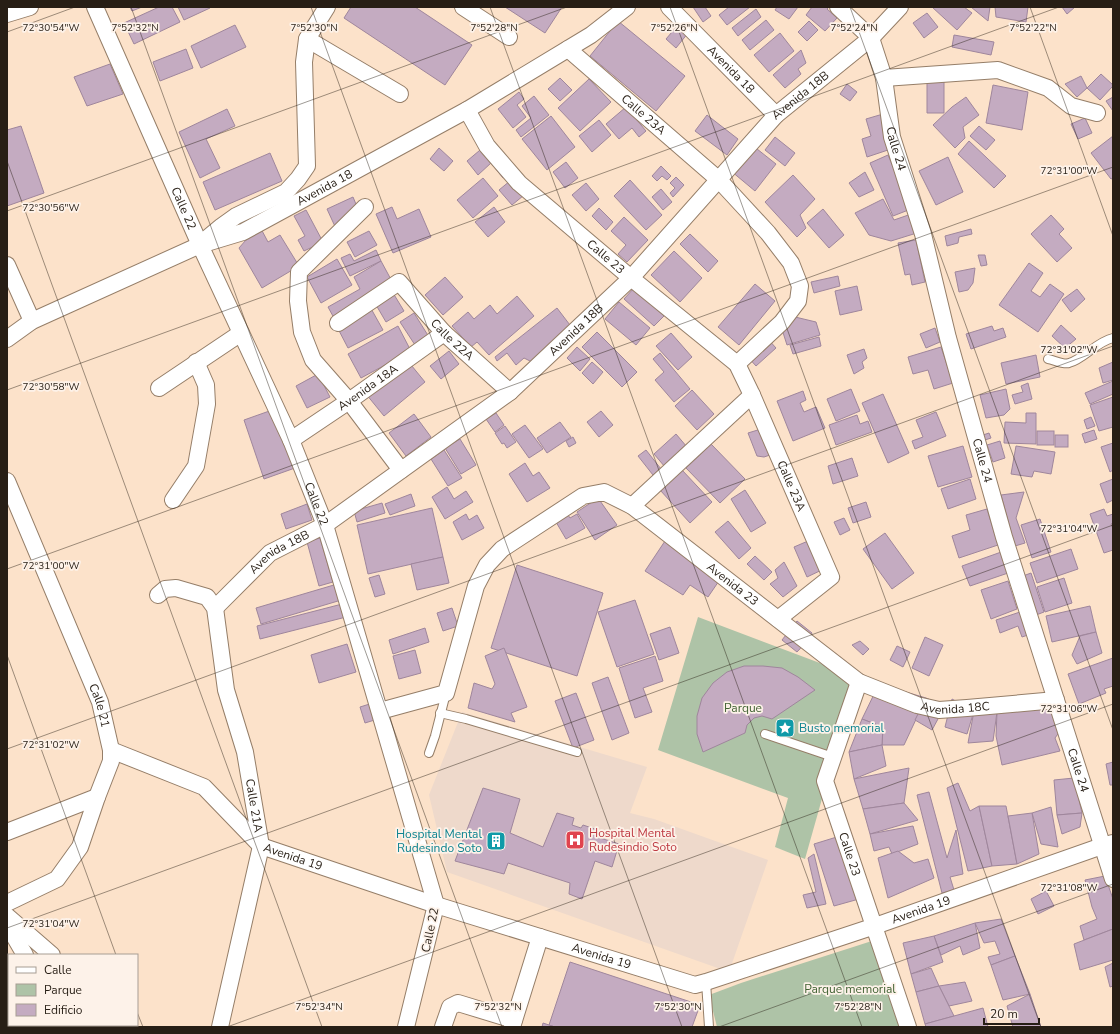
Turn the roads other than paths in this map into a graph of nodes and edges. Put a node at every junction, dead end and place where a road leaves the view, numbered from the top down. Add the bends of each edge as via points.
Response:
1 (30, 7) edge
2 (95, 7) edge
3 (327, 7) edge
4 (463, 7) edge
5 (627, 7) edge
6 (669, 7) edge
7 (838, 7) edge
8 (900, 7) edge
9 (7, 14) edge
10 (509, 37) dead end
11 (871, 38) junction
12 (307, 39) junction
13 (568, 49) junction
14 (884, 78) junction
15 (400, 94) dead end
16 (467, 110) junction
17 (1097, 113) dead end
18 (776, 115) junction
19 (719, 180) junction
20 (365, 207) dead end
21 (200, 244) junction
22 (7, 265) edge
23 (631, 278) junction
24 (32, 321) junction
25 (338, 323) dead end
26 (241, 333) junction
27 (444, 333) junction
28 (1113, 338) edge
29 (7, 340) edge
30 (1048, 359) dead end
31 (196, 362) junction
32 (737, 364) junction
33 (159, 388) dead end
34 (510, 392) junction
35 (752, 395) junction
36 (349, 401) junction
37 (291, 440) junction
38 (401, 470) junction
39 (7, 481) edge
40 (173, 500) dead end
41 (632, 506) junction
42 (325, 525) junction
43 (158, 595) dead end
44 (215, 608) junction
45 (778, 619) junction
46 (859, 682) junction
47 (446, 693) junction
48 (1056, 700) junction
49 (380, 711) junction
50 (440, 713) junction
51 (765, 734) dead end
52 (111, 750) junction
53 (577, 752) dead end
54 (429, 753) dead end
55 (833, 757) junction
56 (97, 797) junction
57 (7, 832) edge
58 (1107, 845) edge
59 (261, 846) junction
60 (1113, 879) edge
61 (7, 903) edge
62 (436, 905) junction
63 (7, 916) edge
64 (7, 924) edge
65 (875, 926) junction
66 (540, 937) junction
67 (24, 954) edge
68 (51, 954) edge
69 (706, 982) junction
70 (513, 1023) edge
71 (220, 1027) edge
72 (406, 1027) edge
73 (443, 1027) edge
74 (709, 1027) edge
75 (908, 1027) edge

1 - 9 street
2 - 21 street, Calle 22
3 - 12 street
4 - 10 street
5 - 13 street, Avenida 18
6 - 18 street, Avenida 18
7 - 11 street
8 - 11 street, Avenida 18B
11 - 14 street, Calle 24
11 - 18 street, Avenida 18B
12 - 15 street
12 - 21 street via 304,62 307,166 286,192 236,216
13 - 16 street, Avenida 18
13 - 19 street, Calle 23A
14 - 17 street via 998,70 1048,88 1071,106
14 - 48 street, Calle 24 via 892,137 923,234 948,338 1004,537
16 - 21 street, Avenida 18 via 243,232
16 - 23 street, Calle 23 via 488,146 519,183
18 - 19 street, Avenida 18B
19 - 23 street, Avenida 18B
19 - 32 street via 768,233 791,263 800,286 798,301 782,322
20 - 36 street via 299,272 298,301 302,332 313,360
21 - 24 street, Avenida 18
21 - 26 street, Calle 22
22 - 24 street
23 - 32 street, Calle 23
23 - 34 street, Avenida 18B
24 - 29 street, Avenida 18
25 - 27 street, Calle 22A via 399,282
26 - 31 street
26 - 37 street, Calle 22
27 - 34 street, Calle 22A
27 - 36 street, Avenida 18A
28 - 30 lane via 1105,340 1068,364
31 - 33 street
31 - 40 street via 206,385 207,404 196,466
32 - 35 street, Calle 23
34 - 38 street, Avenida 18B
35 - 41 street
35 - 45 street, Calle 23A via 831,577
36 - 37 street, Avenida 18A
36 - 38 street
37 - 42 street, Calle 22
38 - 42 street, Avenida 18B
39 - 52 street, Calle 21 via 100,702
41 - 45 street, Avenida 23
41 - 47 street, Avenida 23 via 604,492 583,496 502,550 487,565 476,586
42 - 44 street, Avenida 18B via 270,552
42 - 49 street, Calle 22
43 - 44 street via 165,588 176,588 208,597
44 - 59 street, Calle 21A via 226,690 245,752
45 - 46 street, Avenida 23
46 - 48 street, Avenida 18C via 917,705 939,710
46 - 55 street, Calle 23
47 - 49 street
47 - 50 lane
48 - 58 street, Calle 24
49 - 62 street, Calle 22
50 - 53 lane
50 - 54 lane via 436,736
51 - 55 lane
52 - 56 street, Calle 21 via 111,761
52 - 59 street, Avenida 19 via 204,787
55 - 65 street, Calle 23 via 825,781
56 - 57 street
56 - 61 street, Calle 21 via 80,847 57,879
58 - 60 street, Calle 24
58 - 65 street, Avenida 19
59 - 62 street, Avenida 19
59 - 71 street, Calle 21A
62 - 66 street, Avenida 19
62 - 72 street, Calle 22
63 - 68 street
64 - 67 street
65 - 69 street, Avenida 19
65 - 75 street, Calle 23
66 - 69 street, Avenida 19 via 694,985
66 - 70 street
69 - 74 lane
70 - 73 street via 458,1003 450,1007

